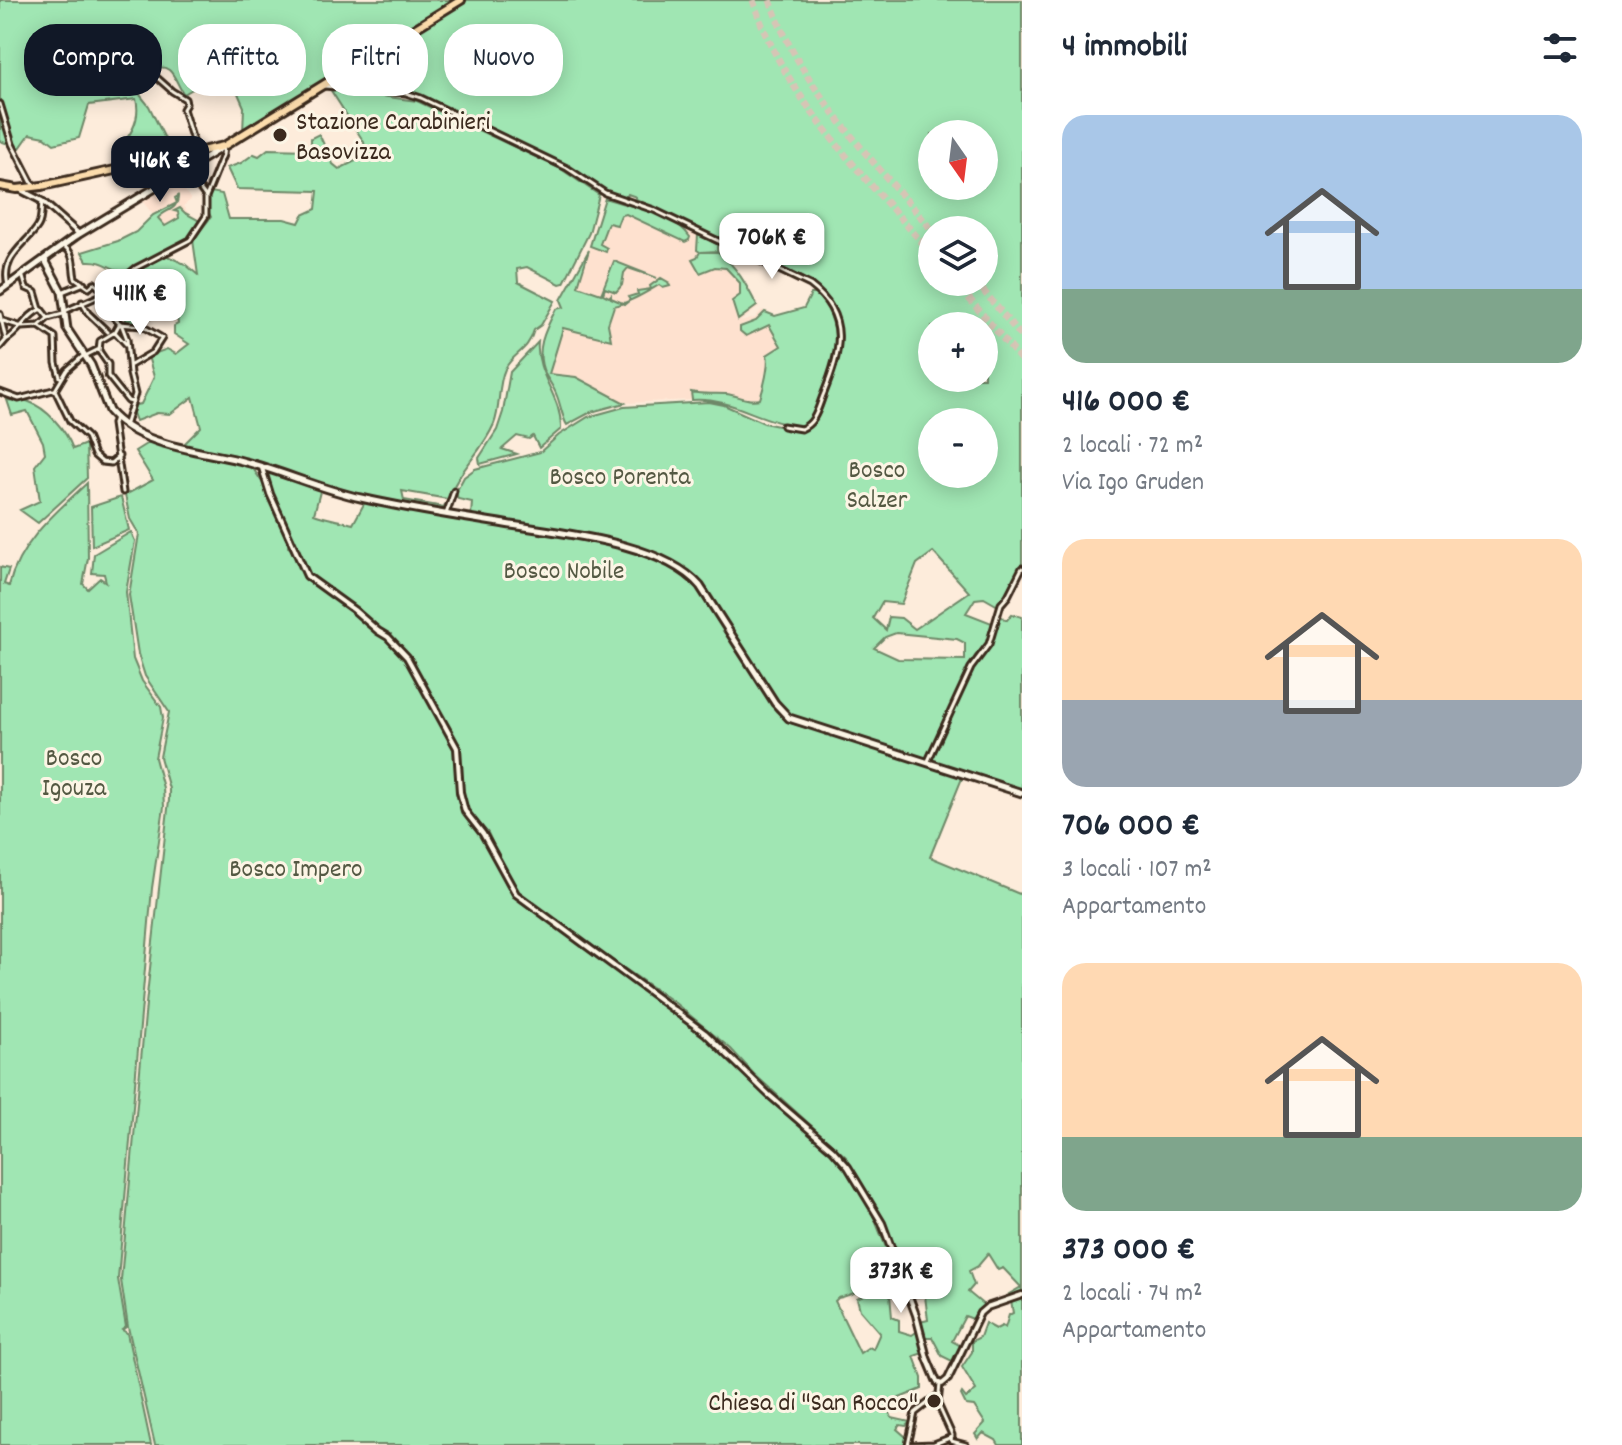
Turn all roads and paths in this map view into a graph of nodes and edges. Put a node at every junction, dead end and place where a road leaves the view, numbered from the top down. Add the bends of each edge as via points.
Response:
1 (461, 0) edge
2 (423, 24) edge
3 (162, 81) edge
4 (322, 87) edge
5 (415, 96) edge
6 (0, 104) edge
7 (224, 146) junction
8 (196, 153) junction
9 (187, 171) junction
10 (0, 186) edge
11 (33, 187) junction
12 (17, 189) junction
13 (34, 196) junction
14 (206, 197) junction
15 (42, 201) junction
16 (79, 234) junction
17 (64, 246) junction
18 (45, 260) junction
19 (22, 274) junction
20 (4, 281) edge
21 (84, 283) junction
22 (89, 288) junction
23 (0, 291) edge
24 (62, 292) junction
25 (106, 293) junction
26 (88, 299) junction
27 (82, 302) junction
28 (40, 309) junction
29 (66, 312) junction
30 (0, 314) edge
31 (48, 318) junction
32 (1, 320) edge
33 (120, 323) junction
34 (39, 326) junction
35 (22, 327) junction
36 (115, 332) junction
37 (62, 334) junction
38 (109, 334) junction
39 (6, 340) junction
40 (126, 344) junction
41 (0, 347) edge
42 (99, 349) junction
43 (84, 355) junction
44 (131, 365) junction
45 (60, 377) junction
46 (55, 390) junction
47 (0, 392) edge
48 (132, 402) junction
49 (115, 417) junction
50 (125, 424) junction
51 (783, 426) dead end
52 (119, 456) junction
53 (262, 468) junction
54 (454, 491) dead end
55 (123, 492) dead end
56 (446, 514) junction
57 (1022, 568) edge
58 (928, 762) junction
59 (1022, 793) edge
60 (1022, 1295) edge
61 (940, 1384) junction
62 (938, 1395) junction
63 (952, 1437) junction
64 (908, 1445) edge
65 (966, 1445) edge

1 - 2 main road
3 - 8 street via 186,100 183,109
4 - 7 main road
5 - 51 street via 567,168 605,193 654,210 815,289 835,319 838,354 812,422 801,429
6 - 11 street
7 - 8 main road
7 - 9 main road
7 - 14 street
8 - 11 main road
9 - 14 street
9 - 16 main road
10 - 12 main road
11 - 12 main road
11 - 13 street
12 - 13 street
13 - 15 street
14 - 25 street via 206,216 190,240 136,268
15 - 16 street
15 - 20 street via 40,223 11,254
16 - 17 main road
17 - 18 main road
17 - 21 street via 75,262 74,276
18 - 19 main road
18 - 24 main road
19 - 20 main road
19 - 28 street
20 - 23 main road
21 - 22 street
21 - 24 street
22 - 25 street via 97,283
22 - 26 street
24 - 29 main road
25 - 26 street
25 - 33 street via 106,309
26 - 27 street
27 - 29 street
27 - 38 street
28 - 31 street
28 - 35 street
29 - 31 street
29 - 37 main road
30 - 32 street
31 - 34 street
32 - 35 street
32 - 39 street
33 - 36 street
33 - 40 street
33 - 44 street via 142,326 162,338
34 - 35 street
34 - 37 street
35 - 39 street
36 - 38 street
36 - 40 street
37 - 43 main road
37 - 45 street via 56,363
38 - 42 street
39 - 41 street
40 - 44 street
42 - 43 street
42 - 48 street via 108,376
43 - 45 street
43 - 49 main road
44 - 48 street
45 - 46 street
46 - 47 street via 19,399
46 - 52 street via 99,461 111,463
48 - 50 street
49 - 50 main road
49 - 52 street
50 - 53 main road via 167,445
52 - 55 street
53 - 56 main road via 355,497
53 - 61 street via 307,576 405,654 457,748 465,811 516,894 705,1033 848,1167 882,1223
54 - 56 street
56 - 58 main road via 604,541 678,568 700,586 789,718
57 - 58 street
58 - 59 main road
60 - 61 street via 980,1313 948,1379
61 - 62 street
62 - 63 street
62 - 64 street via 916,1410
63 - 64 street
63 - 65 street via 953,1443

